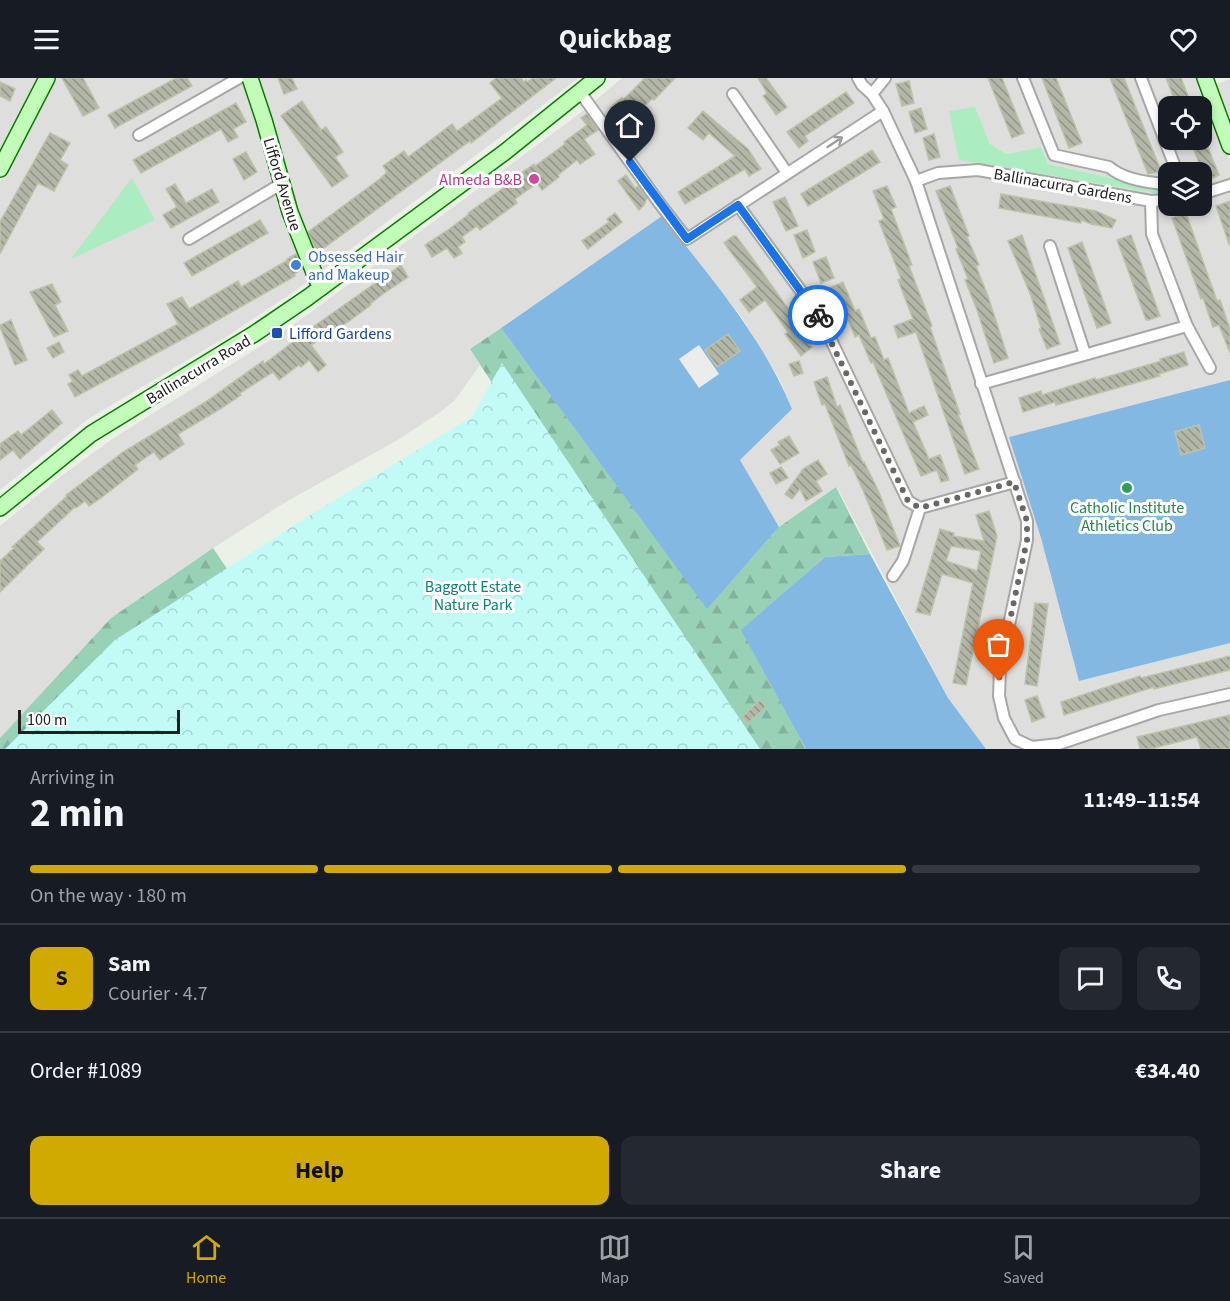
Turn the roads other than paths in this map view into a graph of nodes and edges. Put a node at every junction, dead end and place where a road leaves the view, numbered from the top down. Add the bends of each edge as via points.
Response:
1 (47, 78) edge
2 (239, 78) edge
3 (250, 78) edge
4 (597, 78) edge
5 (858, 78) edge
6 (885, 78) edge
7 (1023, 78) edge
8 (1142, 78) edge
9 (1205, 78) edge
10 (580, 92) junction
11 (733, 94) dead end
12 (872, 94) junction
13 (883, 111) junction
14 (139, 135) dead end
15 (1230, 146) edge
16 (1173, 162) edge
17 (0, 169) edge
18 (787, 173) junction
19 (916, 181) junction
20 (1158, 183) edge
21 (281, 184) junction
22 (1230, 185) edge
23 (1212, 191) edge
24 (1151, 201) junction
25 (1158, 201) edge
26 (738, 205) junction
27 (189, 239) dead end
28 (1050, 246) dead end
29 (322, 287) junction
30 (1187, 326) junction
31 (1085, 354) junction
32 (1210, 368) dead end
33 (981, 384) junction
34 (1014, 482) junction
35 (0, 508) edge
36 (920, 508) junction
37 (893, 576) dead end
38 (1230, 694) edge
39 (1060, 746) edge

1 - 17 main road
2 - 14 street
3 - 21 main road, Lifford Avenue
4 - 10 main road, Ballinacurra Road
5 - 12 street
6 - 12 street
7 - 20 street via 1054,155
8 - 16 street
9 - 15 main road
10 - 26 street via 687,239
10 - 29 main road, Ballinacurra Road via 505,153
11 - 18 street
12 - 13 street
18 -> 13 street
13 - 19 street
18 - 26 street
19 - 24 street, Ballinacurra Gardens via 938,173 978,170
19 - 33 street
21 - 27 street
21 - 29 main road, Lifford Avenue
22 - 23 street
24 - 25 street
24 - 30 street, Ballinacurra Gardens via 1152,234
26 - 36 street via 820,317 908,501
28 - 31 street
29 - 35 main road, Ballinacurra Road via 254,334 91,434
30 - 31 street
30 - 32 street, Ballinacurra Gardens
31 - 33 street
33 - 34 street
34 - 36 street
34 - 39 street via 1027,521 1027,540 1000,667 999,696 1015,739 1032,747
36 - 37 street via 903,561
38 - 39 street via 1159,710

